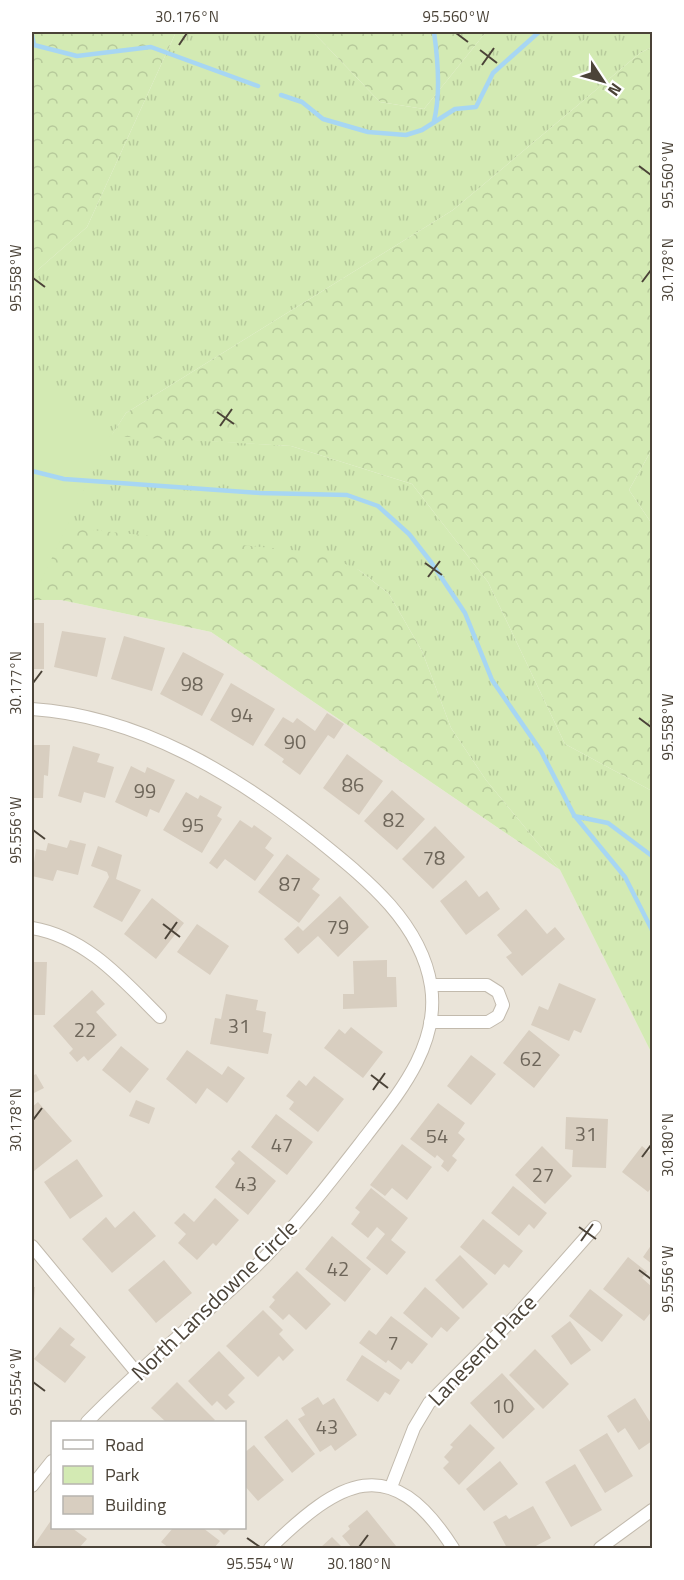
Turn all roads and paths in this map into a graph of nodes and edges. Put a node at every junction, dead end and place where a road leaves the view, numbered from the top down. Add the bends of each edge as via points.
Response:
1 (32, 709) edge
2 (32, 928) edge
3 (431, 985) junction
4 (160, 1017) dead end
5 (430, 1022) junction
6 (595, 1227) dead end
7 (32, 1246) edge
8 (137, 1373) junction
9 (88, 1421) edge
10 (51, 1462) edge
11 (32, 1486) edge
12 (391, 1487) junction
13 (652, 1510) edge
14 (270, 1548) edge
15 (453, 1548) edge
16 (600, 1548) edge

1 - 3 street, North Lansdowne Circle via 92,718 138,733 197,759 265,799 324,845 391,906 413,938
2 - 4 street via 57,934 98,957
3 - 5 street, North Lansdowne Circle
3 - 5 street via 487,986 498,992 503,1005 498,1016 488,1022
5 - 8 street, North Lansdowne Circle via 417,1063 335,1176 256,1266
6 - 12 street, Lanesend Place via 519,1313 429,1403 414,1428
7 - 8 street
8 - 9 street, North Lansdowne Circle
10 - 11 street
12 - 14 street via 370,1484 340,1492 295,1524
12 - 15 street via 432,1521
13 - 16 street

